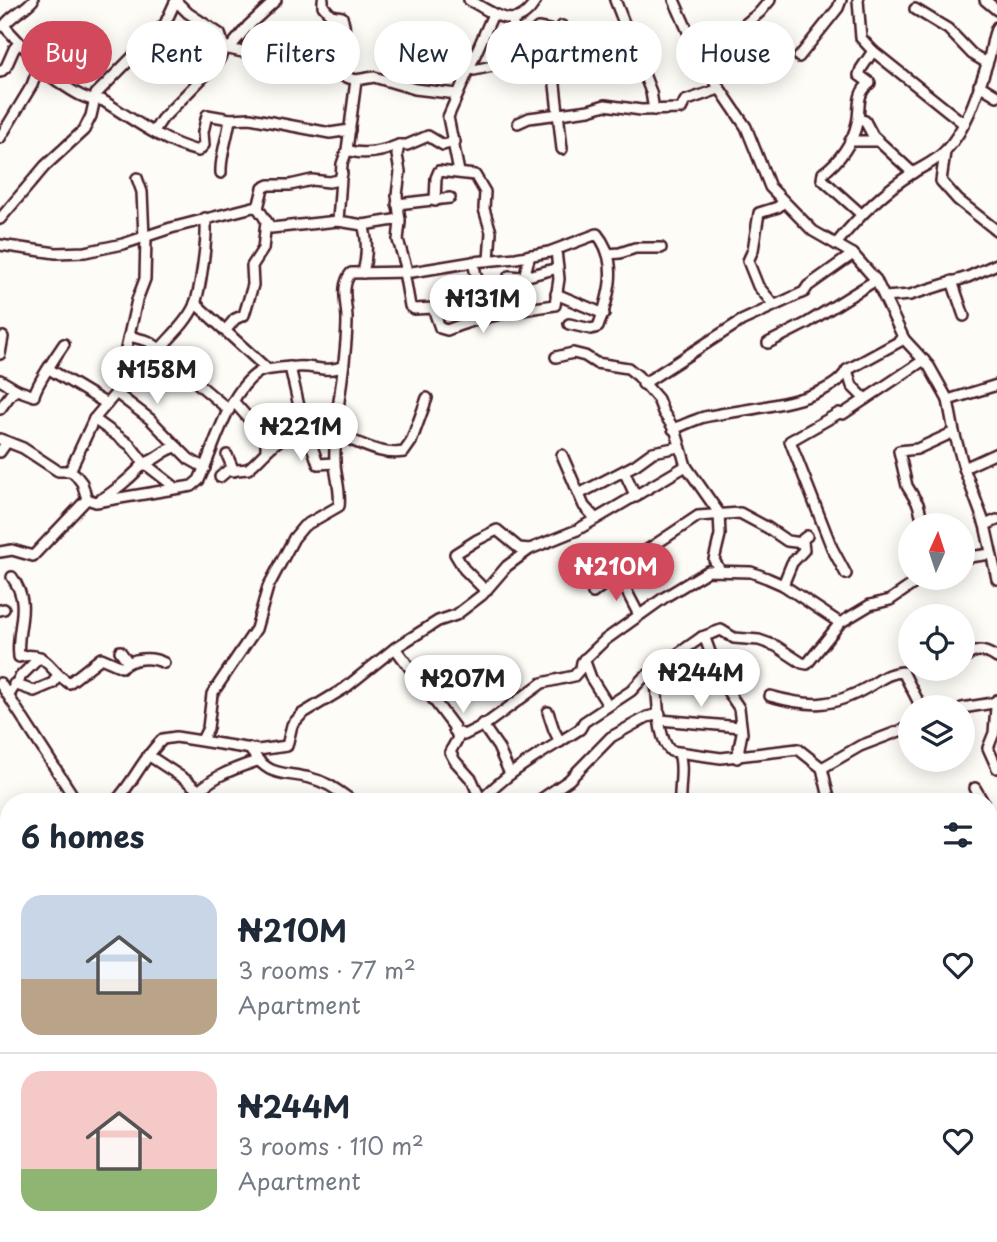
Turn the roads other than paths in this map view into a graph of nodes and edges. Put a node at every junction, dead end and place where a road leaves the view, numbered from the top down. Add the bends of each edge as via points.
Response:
1 (33, 0) edge
2 (275, 0) edge
3 (323, 0) edge
4 (469, 0) edge
5 (536, 0) edge
6 (615, 0) edge
7 (674, 0) edge
8 (770, 0) edge
9 (841, 0) edge
10 (858, 0) edge
11 (985, 0) edge
12 (176, 1) edge
13 (915, 9) dead end
14 (997, 10) edge
15 (492, 14) junction
16 (512, 19) joint
17 (200, 21) edge
18 (344, 21) edge
19 (623, 21) edge
20 (683, 21) edge
21 (749, 21) edge
22 (997, 27) edge
23 (19, 43) joint
24 (227, 46) edge
25 (873, 51) junction
26 (799, 57) dead end
27 (472, 58) edge
28 (987, 63) junction
29 (1, 69) edge
30 (360, 79) edge
31 (32, 84) edge
32 (65, 84) edge
33 (196, 84) edge
34 (356, 84) edge
35 (461, 84) edge
36 (553, 84) edge
37 (648, 84) edge
38 (716, 84) edge
39 (979, 85) junction
40 (719, 89) junction
41 (457, 94) junction
42 (997, 96) edge
43 (94, 101) junction
44 (654, 110) junction
45 (556, 114) junction
46 (230, 119) junction
47 (859, 119) junction
48 (518, 123) dead end
49 (964, 123) junction
50 (350, 130) junction
51 (153, 131) junction
52 (0, 138) edge
53 (850, 141) junction
54 (878, 141) junction
55 (454, 142) junction
56 (399, 145) junction
57 (562, 149) dead end
58 (347, 150) junction
59 (945, 152) junction
60 (459, 172) junction
61 (221, 173) dead end
62 (912, 173) junction
63 (342, 174) junction
64 (137, 178) dead end
65 (450, 198) dead end
66 (435, 201) junction
67 (783, 202) junction
68 (397, 204) junction
69 (258, 208) junction
70 (861, 214) junction
71 (0, 219) edge
72 (205, 219) junction
73 (400, 219) junction
74 (338, 221) junction
75 (266, 222) junction
76 (362, 225) junction
77 (996, 230) edge
78 (145, 237) junction
79 (836, 244) junction
80 (0, 245) edge
81 (661, 248) dead end
82 (556, 250) junction
83 (530, 254) junction
84 (608, 254) junction
85 (853, 254) junction
86 (489, 261) junction
87 (473, 262) junction
88 (997, 264) edge
89 (558, 268) junction
90 (404, 272) junction
91 (363, 273) junction
92 (509, 276) dead end
93 (524, 277) junction
94 (876, 280) junction
95 (952, 281) junction
96 (556, 294) junction
97 (885, 298) junction
98 (195, 303) junction
99 (774, 305) junction
100 (523, 310) junction
101 (604, 314) junction
102 (964, 316) dead end
103 (486, 318) junction
104 (569, 324) dead end
105 (225, 331) junction
106 (129, 336) junction
107 (2, 337) dead end
108 (904, 339) junction
109 (768, 343) dead end
110 (64, 344) dead end
111 (160, 349) junction
112 (0, 354) edge
113 (556, 356) dead end
114 (924, 360) junction
115 (343, 366) junction
116 (290, 367) junction
117 (49, 369) junction
118 (267, 369) junction
119 (847, 370) junction
120 (0, 380) edge
121 (643, 384) junction
122 (997, 385) edge
123 (17, 390) junction
124 (116, 393) junction
125 (427, 398) dead end
126 (865, 399) junction
127 (948, 400) junction
128 (107, 404) junction
129 (232, 406) junction
130 (0, 409) edge
131 (301, 415) junction
132 (94, 419) junction
133 (673, 429) junction
134 (954, 432) junction
135 (337, 435) junction
136 (4, 440) edge
137 (177, 447) junction
138 (679, 447) junction
139 (266, 450) junction
140 (0, 452) edge
141 (997, 453) edge
142 (227, 454) dead end
143 (562, 455) dead end
144 (144, 463) junction
145 (335, 463) junction
146 (686, 466) junction
147 (205, 468) junction
148 (964, 468) junction
149 (70, 471) junction
150 (234, 471) junction
151 (624, 471) junction
152 (220, 477) dead end
153 (176, 488) junction
154 (579, 494) junction
155 (636, 498) junction
156 (91, 501) junction
157 (719, 513) junction
158 (921, 513) edge
159 (595, 518) junction
160 (997, 520) edge
161 (985, 525) junction
162 (530, 549) junction
163 (0, 552) edge
164 (991, 554) junction
165 (975, 556) edge
166 (720, 570) junction
167 (846, 574) dead end
168 (12, 577) dead end
169 (614, 577) junction
170 (997, 579) edge
171 (783, 585) junction
172 (905, 590) edge
173 (485, 591) junction
174 (593, 593) dead end
175 (639, 615) junction
176 (840, 623) junction
177 (702, 637) junction
178 (395, 648) junction
179 (120, 651) dead end
180 (975, 651) edge
181 (19, 657) junction
182 (40, 657) junction
183 (997, 658) edge
184 (584, 659) junction
185 (128, 662) junction
186 (164, 663) dead end
187 (663, 667) junction
188 (24, 673) junction
189 (649, 675) junction
190 (57, 676) junction
191 (0, 683) edge
192 (14, 684) junction
193 (657, 685) junction
194 (9, 695) junction
195 (914, 695) edge
196 (770, 696) dead end
197 (996, 704) edge
198 (608, 705) junction
199 (975, 706) edge
200 (548, 712) dead end
201 (660, 717) junction
202 (482, 724) junction
203 (741, 727) junction
204 (454, 730) junction
205 (898, 732) edge
206 (202, 740) junction
207 (561, 741) junction
208 (249, 748) junction
209 (679, 754) junction
210 (148, 755) junction
211 (737, 758) junction
212 (257, 761) junction
213 (822, 768) junction
214 (997, 768) edge
215 (510, 774) junction
216 (975, 788) dead end
217 (198, 790) junction
218 (71, 793) edge
219 (122, 793) edge
220 (195, 793) edge
221 (341, 793) edge
222 (477, 793) edge
223 (489, 793) edge
224 (550, 793) edge
225 (680, 793) edge
226 (828, 793) edge
227 (978, 793) edge

1 - 23 street via 4,26
2 - 24 street
3 - 18 street via 331,15
4 - 15 street
5 - 16 street via 531,10
6 - 19 street
7 - 20 street
8 - 21 street
9 - 26 street
10 - 25 street via 862,38
11 - 14 street
12 - 17 street
12 - 43 street via 165,24
13 - 28 street via 948,29
15 - 16 street
15 - 27 street
22 - 28 street
23 - 29 street
25 - 47 street via 860,69 859,75 870,83 861,89
25 - 49 street
28 - 39 street
30 - 41 street via 374,77 415,89
31 - 52 street
32 - 43 street
33 - 51 street
34 - 50 street
35 - 41 street
36 - 45 street
37 - 44 street
38 - 40 street
39 - 42 street
39 - 49 street
40 - 44 street via 685,101 681,109
40 - 67 street via 746,127 770,187
41 - 55 street via 448,117
43 - 51 street via 102,100
43 - 71 street via 84,130 45,166
44 - 45 street via 605,105
45 - 48 street
45 - 57 street
46 - 50 street via 250,118 337,134
46 - 51 street via 207,115 204,145 198,150
46 - 61 street
47 - 53 street
47 - 54 street
49 - 59 street
50 - 58 street
53 - 54 street
53 - 70 street via 822,179
54 - 62 street
55 - 56 street via 443,145 428,136
55 - 60 street
56 - 58 street via 386,151
56 - 68 street
58 - 63 street
59 - 62 street
59 - 77 street via 941,180
60 - 66 street via 439,171
60 - 86 street via 475,176 485,192 484,209 491,232
62 - 70 street
63 - 69 street via 329,183 312,180 269,185 263,188
63 - 74 street
64 - 78 street
65 - 66 street
66 - 68 street
67 - 79 street via 813,231
67 - 99 street via 759,213 748,261 758,286
68 - 73 street
69 - 72 street
69 - 75 street
70 - 79 street
72 - 78 street
72 - 98 street via 206,241
73 - 76 street
73 - 90 street via 398,240
74 - 75 street via 271,228
74 - 76 street
75 - 105 street via 244,315
76 - 91 street
78 - 80 street via 70,253
78 - 106 street via 145,279
79 - 85 street
81 - 84 street
82 - 83 street
82 - 84 street via 597,234
82 - 89 street
83 - 86 street
83 - 93 street
84 - 101 street via 612,275
85 - 94 street
85 - 99 street via 804,292
86 - 87 street
87 - 90 street
87 - 103 street
88 - 95 street
89 - 93 street
89 - 96 street
90 - 91 street
90 - 103 street via 410,306 433,308 440,328
91 - 115 street via 346,278
92 - 93 street
93 - 100 street
94 - 97 street
94 - 109 street
95 - 97 street
95 - 102 street
96 - 100 street via 555,305
96 - 101 street
97 - 108 street
98 - 105 street
98 - 111 street
99 - 121 street
100 - 103 street
101 - 104 street via 598,327 591,329
105 - 118 street
106 - 111 street
106 - 124 street
107 - 112 street
108 - 114 street
108 - 119 street
110 - 117 street
111 - 129 street
113 - 121 street via 573,353 596,363 628,368
114 - 126 street
114 - 127 street
115 - 116 street via 328,371
115 - 135 street
116 - 118 street
116 - 131 street
117 - 123 street via 34,396
117 - 128 street
118 - 129 street via 249,381
119 - 126 street via 852,386
119 - 133 street via 820,392 800,400 701,418
120 - 123 street
121 - 133 street via 658,399
122 - 127 street
123 - 130 street
124 - 128 street
124 - 137 street
125 - 135 street via 404,453 367,448
126 - 167 street via 790,441
127 - 134 street
128 - 132 street
129 - 139 street via 263,435
129 - 147 street
131 - 139 street via 297,432
131 - 145 street via 318,464
132 - 144 street via 130,444
132 - 149 street
133 - 138 street
134 - 148 street
134 - 158 street via 917,449 899,451 907,486
135 - 145 street
136 - 140 street
136 - 149 street via 58,471
137 - 144 street
137 - 147 street
138 - 146 street
138 - 151 street via 653,452
139 - 150 street via 248,469
141 - 148 street
142 - 150 street
143 - 154 street
144 - 153 street
144 - 156 street via 131,478
145 - 206 street via 339,506 304,526 294,538 268,587 255,631 212,694
146 - 155 street
146 - 157 street
147 - 153 street via 192,486
148 - 161 street
149 - 156 street
150 - 152 street
151 - 154 street
151 - 155 street
153 - 156 street
154 - 159 street
155 - 159 street
156 - 163 street via 33,556
157 - 166 street via 714,560
157 - 169 street via 691,520
157 - 171 street via 740,513 787,541 805,540
159 - 162 street via 570,534
160 - 161 street
161 - 164 street
162 - 173 street
162 - 173 street via 519,548 497,530 455,554
164 - 165 street
164 - 170 street
166 - 171 street via 751,572
166 - 175 street via 694,578
168 - 181 street via 24,601 17,637
169 - 174 street
169 - 175 street
171 - 176 street
172 - 176 street
173 - 178 street via 456,615
175 - 184 street
176 - 177 street via 807,664 776,646 734,638 721,630
177 - 187 street
177 - 203 street via 739,708
178 - 204 street
178 - 208 street via 345,688 302,714 292,725 287,746
179 - 185 street
180 - 183 street via 987,651
181 - 182 street
181 - 188 street
182 - 188 street
182 - 190 street
184 - 198 street
184 - 202 street via 574,676 542,683
185 - 186 street via 156,659
185 - 190 street via 117,667 100,659 69,683
187 - 189 street
187 - 193 street
188 - 192 street
189 - 193 street
189 - 198 street
190 - 192 street via 53,683 34,691
191 - 194 street
192 - 194 street
193 - 201 street
194 - 218 street
195 - 196 street via 902,672 890,673 834,702 803,705
197 - 199 street
197 - 214 street via 988,748
198 - 207 street
200 - 207 street
201 - 203 street
201 - 209 street via 666,747
201 - 224 street via 647,718 611,737
202 - 204 street via 464,734
202 - 215 street
203 - 211 street
204 - 222 street via 458,738 450,752
205 - 213 street
206 - 208 street
206 - 210 street via 163,739
207 - 215 street
208 - 212 street
209 - 211 street
209 - 225 street
210 - 217 street
210 - 219 street
211 - 213 street via 798,749
212 - 217 street via 225,772
212 - 221 street via 276,774 309,778
213 - 226 street
215 - 223 street
216 - 227 street
217 - 220 street

